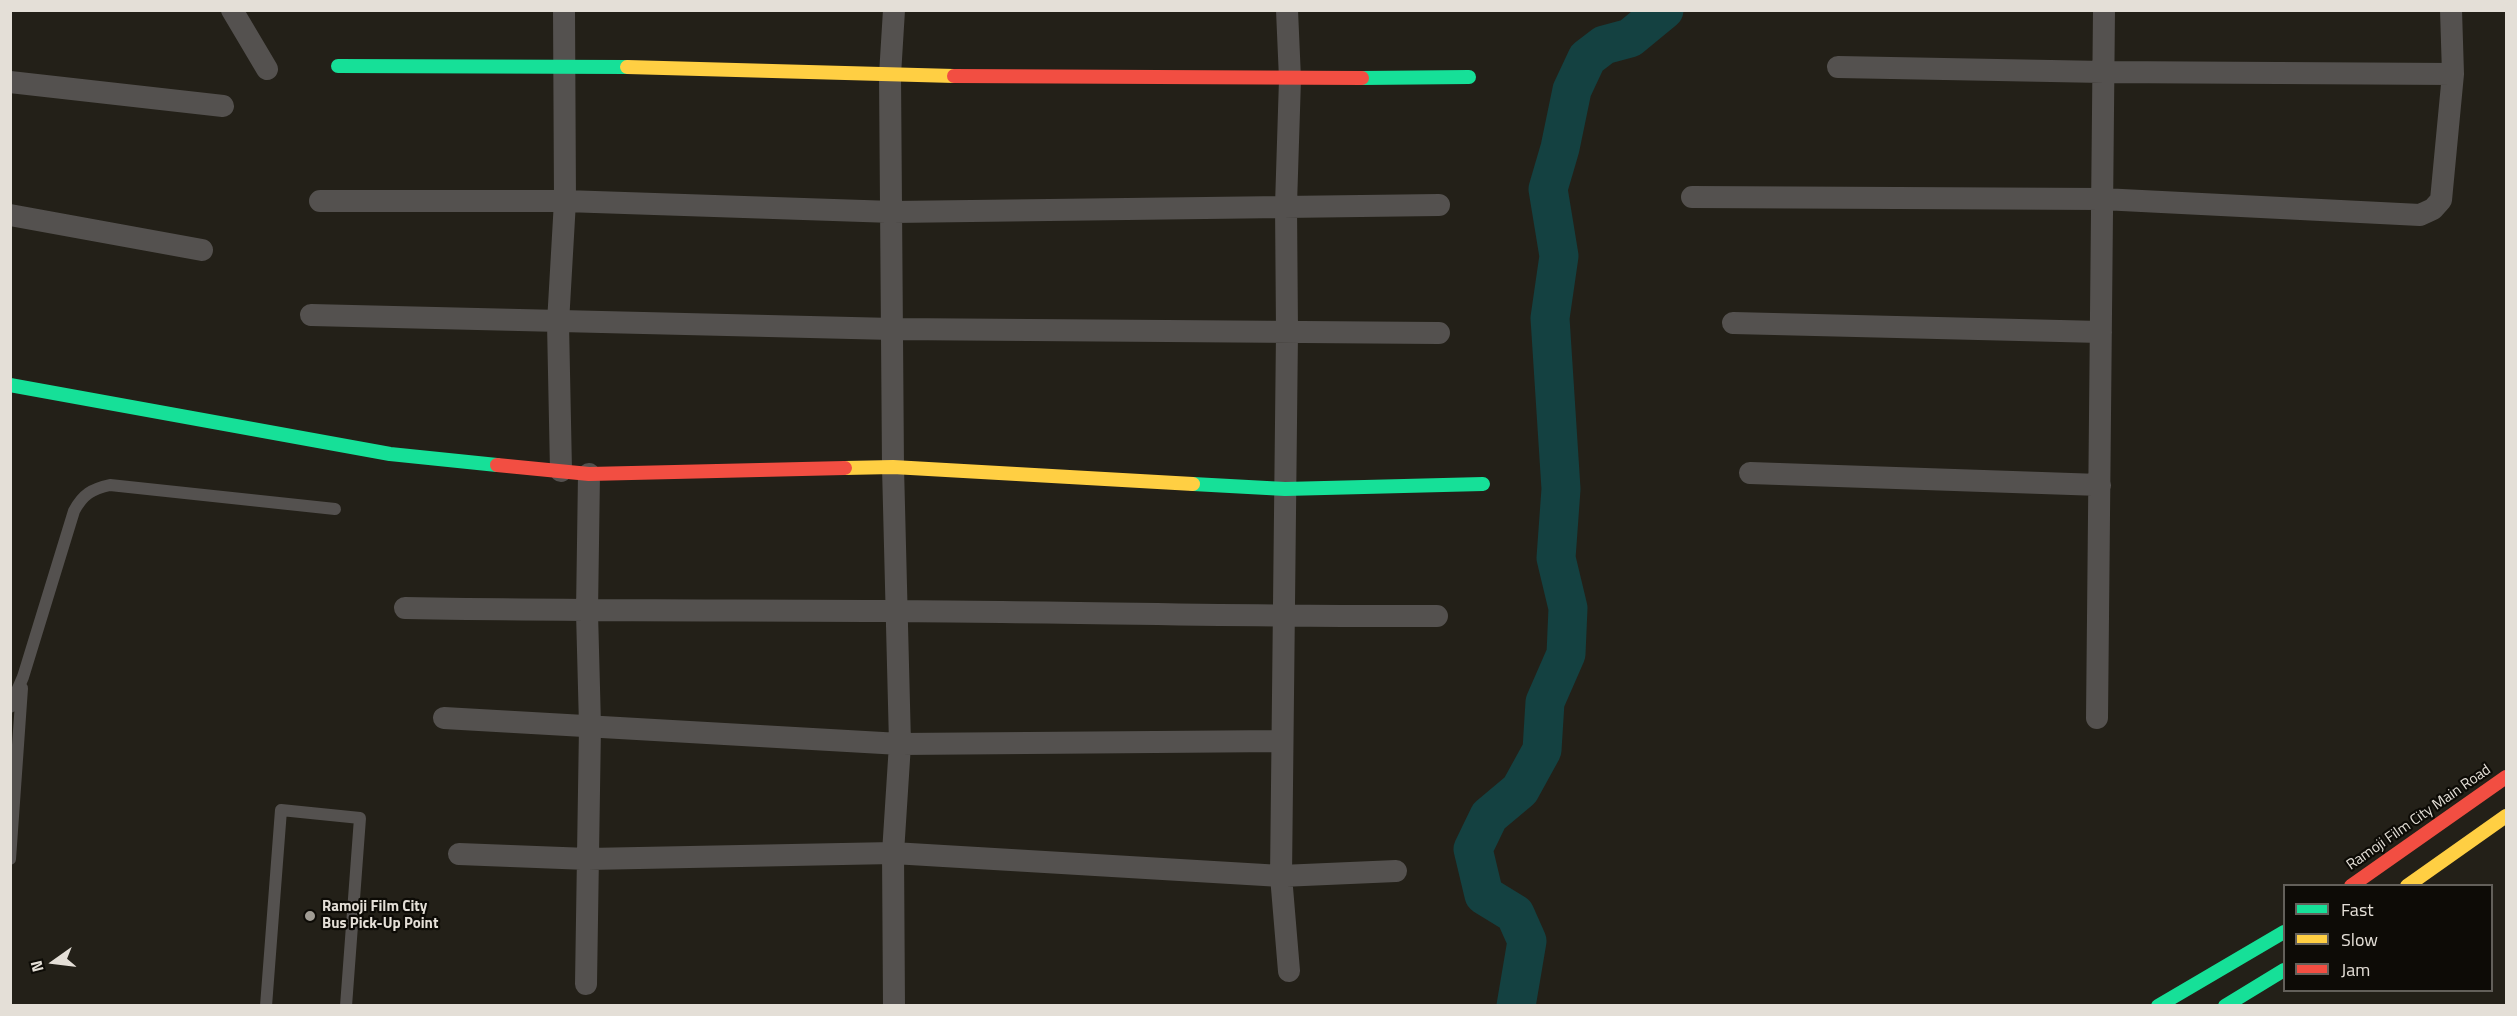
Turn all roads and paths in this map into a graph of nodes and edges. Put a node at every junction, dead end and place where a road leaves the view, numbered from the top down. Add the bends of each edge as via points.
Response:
1 (232, 10) edge
2 (564, 10) edge
3 (894, 10) edge
4 (1287, 10) edge
5 (2104, 10) edge
6 (2451, 10) edge
7 (564, 65) junction
8 (338, 66) dead end
9 (1838, 67) dead end
10 (267, 69) dead end
11 (2104, 72) junction
12 (2453, 74) junction
13 (890, 75) junction
14 (1469, 77) dead end
15 (1290, 79) junction
16 (10, 82) edge
17 (223, 106) dead end
18 (1692, 197) dead end
19 (2103, 199) junction
20 (320, 201) dead end
21 (566, 201) junction
22 (1286, 205) junction
23 (1439, 205) dead end
24 (893, 212) junction
25 (10, 215) edge
26 (202, 250) dead end
27 (311, 315) dead end
28 (558, 323) junction
29 (1733, 323) dead end
30 (893, 329) junction
31 (1287, 332) junction
32 (2101, 332) junction
33 (1440, 333) dead end
34 (10, 385) edge
35 (893, 467) junction
36 (561, 471) junction
37 (1750, 473) dead end
38 (589, 474) junction
39 (1483, 484) dead end
40 (2100, 485) junction
41 (1285, 489) junction
42 (335, 509) dead end
43 (405, 608) dead end
44 (897, 611) junction
45 (586, 612) junction
46 (1437, 616) dead end
47 (1283, 617) junction
48 (16, 677) edge
49 (10, 707) edge
50 (444, 718) dead end
51 (2097, 718) dead end
52 (590, 726) junction
53 (1282, 741) junction
54 (900, 744) junction
55 (2506, 777) edge
56 (2506, 816) edge
57 (893, 853) junction
58 (459, 854) dead end
59 (10, 859) edge
60 (588, 859) junction
61 (1396, 872) dead end
62 (1281, 876) junction
63 (2352, 884) edge
64 (2408, 884) edge
65 (2283, 933) edge
66 (1289, 971) dead end
67 (2283, 971) edge
68 (586, 984) dead end
69 (266, 1005) edge
70 (346, 1005) edge
71 (894, 1005) edge
72 (2158, 1005) edge
73 (2225, 1005) edge

1 - 10 street
2 - 7 street
3 - 13 street
4 - 15 street
5 - 11 street
6 - 12 street
7 - 8 street
7 - 13 street
7 - 21 street
9 - 11 street
11 - 12 street
11 - 19 street
12 - 19 street via 2441,200 2420,215
13 - 15 street
13 - 24 street
14 - 15 street
15 - 22 street
16 - 17 street
18 - 19 street
19 - 32 street
20 - 21 street
21 - 24 street
21 - 28 street
22 - 23 street
22 - 24 street
22 - 31 street
24 - 30 street
25 - 26 street
27 - 28 street
28 - 30 street
28 - 36 street
29 - 32 street
30 - 31 street
30 - 35 street
31 - 33 street
31 - 41 street
32 - 40 street
34 - 36 street via 390,453
35 - 38 street
35 - 41 street
35 - 44 street
36 - 38 street
37 - 40 street
38 - 45 street
39 - 41 street
40 - 51 street
41 - 47 street
42 - 48 lane via 110,485 92,489 74,511
43 - 45 street
44 - 45 street
44 - 47 street
44 - 54 street
45 - 52 street
46 - 47 street
47 - 53 street
48 - 49 lane
48 - 59 lane via 20,741
50 - 52 street
52 - 54 street
52 - 60 street
53 - 54 street
53 - 62 street
54 - 57 street
55 - 63 street, Ramoji Film City Main Road
56 - 64 street
57 - 60 street
57 - 62 street
57 - 71 street
58 - 60 street
60 - 68 street
61 - 62 street
62 - 66 street
65 - 72 street
67 - 73 street
69 - 70 lane via 281,810 360,818

